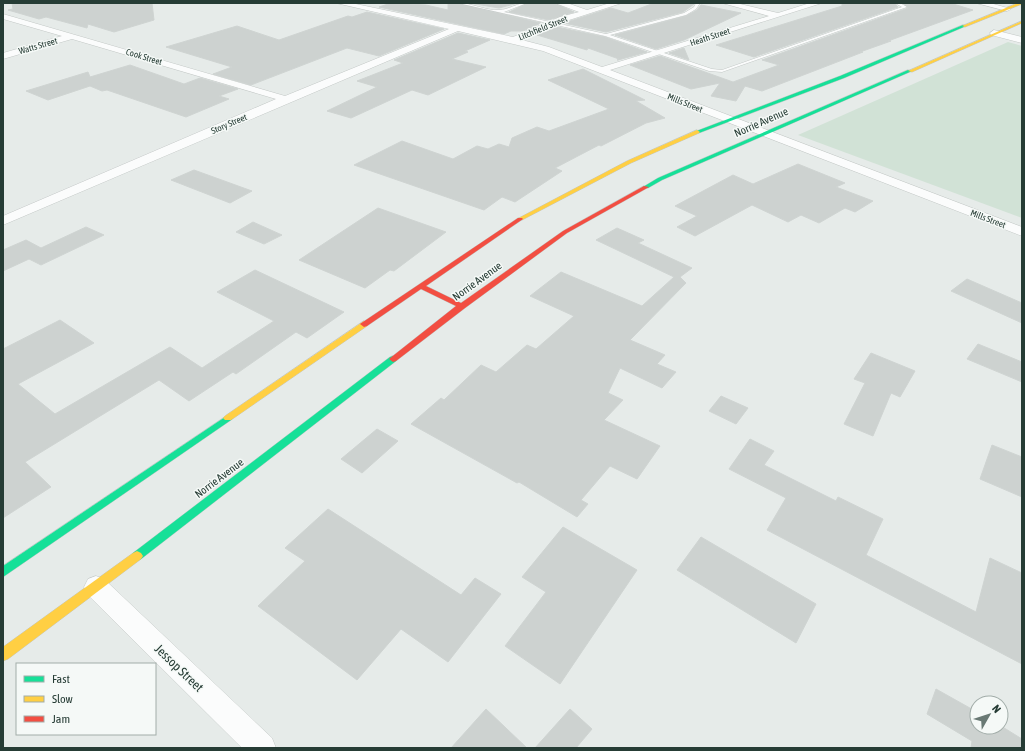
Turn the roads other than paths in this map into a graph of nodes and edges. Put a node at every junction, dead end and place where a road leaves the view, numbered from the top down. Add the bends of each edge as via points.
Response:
1 (340, 3) edge
2 (460, 3) edge
3 (525, 3) edge
4 (559, 3) edge
5 (618, 3) edge
6 (698, 3) edge
7 (726, 3) edge
8 (818, 3) edge
9 (897, 3) edge
10 (980, 3) edge
11 (1020, 3) edge
12 (1007, 9) junction
13 (502, 11) junction
14 (587, 12) junction
15 (778, 15) junction
16 (3, 16) edge
17 (1022, 22) edge
18 (553, 23) junction
19 (457, 28) junction
20 (948, 33) junction
21 (994, 34) junction
22 (606, 35) junction
23 (72, 36) junction
24 (514, 40) junction
25 (978, 40) junction
26 (1022, 40) edge
27 (659, 53) junction
28 (3, 56) edge
29 (602, 70) junction
30 (286, 99) junction
31 (729, 120) junction
32 (764, 134) junction
33 (3, 221) edge
34 (1022, 232) edge
35 (420, 286) junction
36 (462, 306) junction
37 (3, 572) edge
38 (96, 587) junction
39 (3, 655) edge
40 (262, 748) edge

1 - 19 street, Mills Street
2 - 13 lane
3 - 13 lane
4 - 14 street
5 - 14 street, Litchfield Street
6 - 22 lane via 695,8 684,14
7 - 15 street
8 - 15 street, Heath Street
9 - 27 lane via 905,7 722,71 711,70
10 - 12 street
11 - 12 main road, Norrie Avenue
12 - 20 main road, Norrie Avenue
13 - 18 lane
14 - 18 street, Litchfield Street
15 - 27 street, Heath Street
16 - 23 street, Cook Street
17 - 21 main road, Norrie Avenue
18 - 22 lane
18 - 24 street, Litchfield Street
19 - 24 street, Mills Street
19 - 30 street, Story Street
20 - 25 main road
20 - 31 main road, Norrie Avenue
21 - 25 main road, Norrie Avenue
21 - 26 street
22 - 27 lane
23 - 28 street, Watts Street
23 - 30 street, Cook Street
24 - 29 street, Mills Street
25 - 32 main road, Norrie Avenue
27 - 29 street, Heath Street
29 - 31 street, Mills Street
30 - 33 street, Story Street
31 - 32 street, Mills Street
31 - 35 main road, Norrie Avenue via 661,146 580,186 512,223
32 - 34 street, Mills Street
32 - 36 main road, Norrie Avenue via 660,179 565,232
35 - 36 main road
35 - 37 main road, Norrie Avenue
36 - 38 main road, Norrie Avenue
38 - 39 main road, Norrie Avenue
38 - 40 street, Jessop Street

